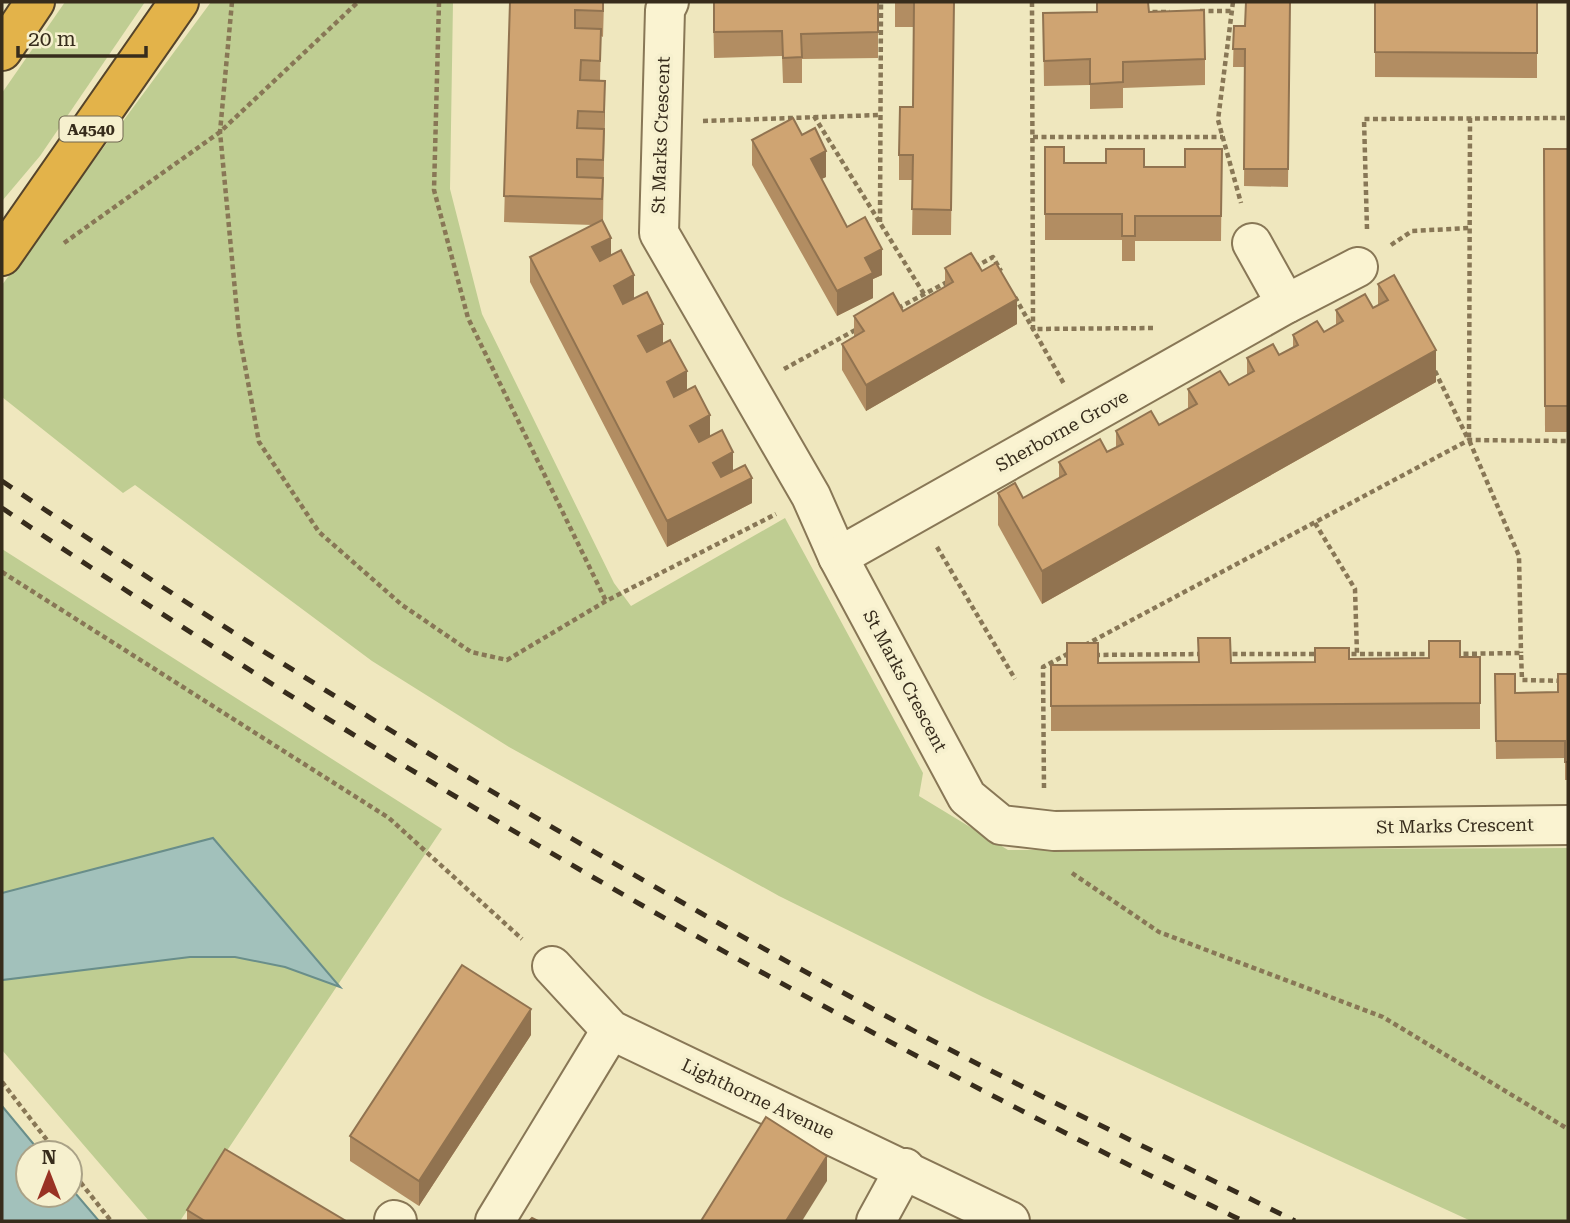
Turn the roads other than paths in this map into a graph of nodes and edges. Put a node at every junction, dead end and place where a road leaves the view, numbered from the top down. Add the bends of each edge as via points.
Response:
1 (35, 2) edge
2 (179, 2) edge
3 (669, 2) edge
4 (2, 51) edge
5 (1252, 243) road end
6 (2, 256) edge
7 (1363, 264) road end
8 (1286, 304) junction
9 (838, 557) junction
10 (1568, 825) edge
11 (552, 966) road end
12 (611, 1030) junction
13 (905, 1168) junction
14 (495, 1221) edge
15 (876, 1221) edge
16 (1010, 1221) edge

1 - 4 highway
2 - 6 highway, A4540
3 - 9 street, St Marks Crescent via 665,10 659,233 811,496
5 - 8 street
7 - 8 street, Sherborne Grove
8 - 9 street, Sherborne Grove
9 - 10 street, St Marks Crescent via 967,797 1002,825 1044,830
11 - 12 street, Lighthorne Avenue
12 - 13 street, Lighthorne Avenue
12 - 14 street
13 - 15 street
13 - 16 street, Lighthorne Avenue

